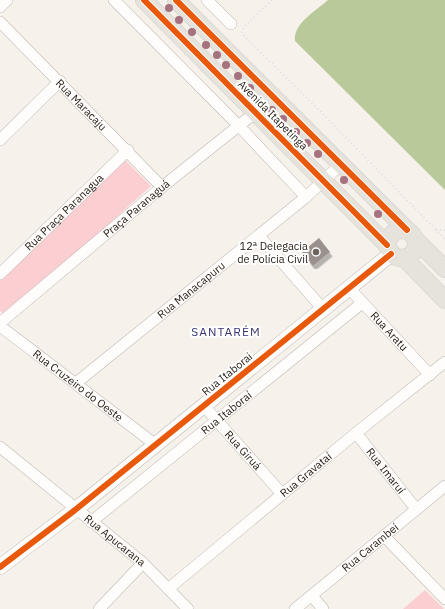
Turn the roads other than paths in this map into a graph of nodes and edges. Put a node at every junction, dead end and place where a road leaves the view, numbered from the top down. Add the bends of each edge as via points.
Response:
1 (7, 0) edge
2 (114, 0) edge
3 (144, 0) edge
4 (176, 0) edge
5 (207, 0) edge
6 (0, 7) edge
7 (0, 22) edge
8 (231, 24) dead end
9 (60, 81) junction
10 (272, 95) junction
11 (256, 112) junction
12 (240, 126) junction
13 (0, 140) edge
14 (128, 150) junction
15 (341, 164) junction
16 (325, 180) junction
17 (162, 187) junction
18 (306, 198) junction
19 (411, 235) junction
20 (259, 236) junction
21 (394, 252) junction
22 (445, 269) edge
23 (0, 274) edge
24 (349, 288) junction
25 (445, 300) edge
26 (362, 303) junction
27 (323, 309) junction
28 (0, 323) edge
29 (0, 326) edge
30 (445, 362) edge
31 (430, 375) junction
32 (76, 383) junction
33 (204, 406) junction
34 (217, 422) junction
35 (356, 433) junction
36 (156, 445) junction
37 (0, 447) edge
38 (445, 486) edge
39 (282, 494) junction
40 (416, 509) junction
41 (75, 510) junction
42 (91, 522) junction
43 (384, 536) junction
44 (143, 563) junction
45 (0, 568) edge
46 (168, 589) junction
47 (312, 596) junction
48 (445, 599) edge
49 (99, 609) edge
50 (188, 609) edge
51 (295, 609) edge
52 (323, 609) edge

1 - 6 street
2 - 12 street
3 - 11 main road, Avenida Itapetinga
4 - 10 main road, Avenida Itapetinga
5 - 8 street
7 - 9 street, Rua Maracaju
9 - 13 street
9 - 14 street, Rua Maracaju
10 - 11 street, Praça Paranaguá
10 - 15 main road, Avenida Itapetinga
11 - 12 street, Praça Paranaguá
11 - 16 main road, Avenida Itapetinga
12 - 17 street, Praça Paranaguá
12 - 18 street
14 - 17 street, Rua Maracaju
14 - 23 street, Rua Praça Paranagua
15 - 16 street, Rua Manacapuru
15 - 19 main road, Avenida Itapetinga
16 - 18 street, Rua Manacapuru
16 - 21 main road, Avenida Itapetinga
17 - 28 street, Praça Paranaguá
18 - 20 street, Rua Manacapuru
19 - 21 main road via 417,245 413,254
19 - 21 main road via 397,230 393,232 390,236
19 - 22 main road, Avenida Itapetinga
20 - 27 street
20 - 32 street, Rua Manacapuru
21 - 24 street, Rua Itaborai
21 - 25 main road, Avenida Itapetinga
24 - 26 street, Rua Aratu
24 - 27 street, Rua Itaborai
26 - 31 street, Rua Aratu
26 - 34 street, Rua Itaboraí
27 - 33 street, Rua Itaborai
29 - 32 street, Rua Cruzeiro do Oeste
30 - 31 street, Rua Gravataí
31 - 35 street, Rua Gravataí
32 - 36 street, Rua Cruzeiro do Oeste
33 - 34 street, Rua Giruá
33 - 36 street, Rua Itaborai
34 - 39 street, Rua Giruá
34 - 42 street, Rua Itaboraí
35 - 39 street, Rua Gravataí
35 - 40 street, Rua Imaruí
36 - 41 street, Rua Itaborai
37 - 41 street, Rua Apucarana
38 - 40 street, Rua Carambeí
39 - 46 street, Rua Gravataí
40 - 43 street, Rua Carambeí
41 - 42 street, Rua Apucarana
41 - 45 street, Rua Itaborai
42 - 44 street, Rua Apucarana
43 - 47 street, Rua Carambeí
43 - 48 street
44 - 46 street, Rua Apucarana
44 - 49 street
46 - 50 street, Rua Apucarana
47 - 51 street, Rua Carambeí
47 - 52 street

